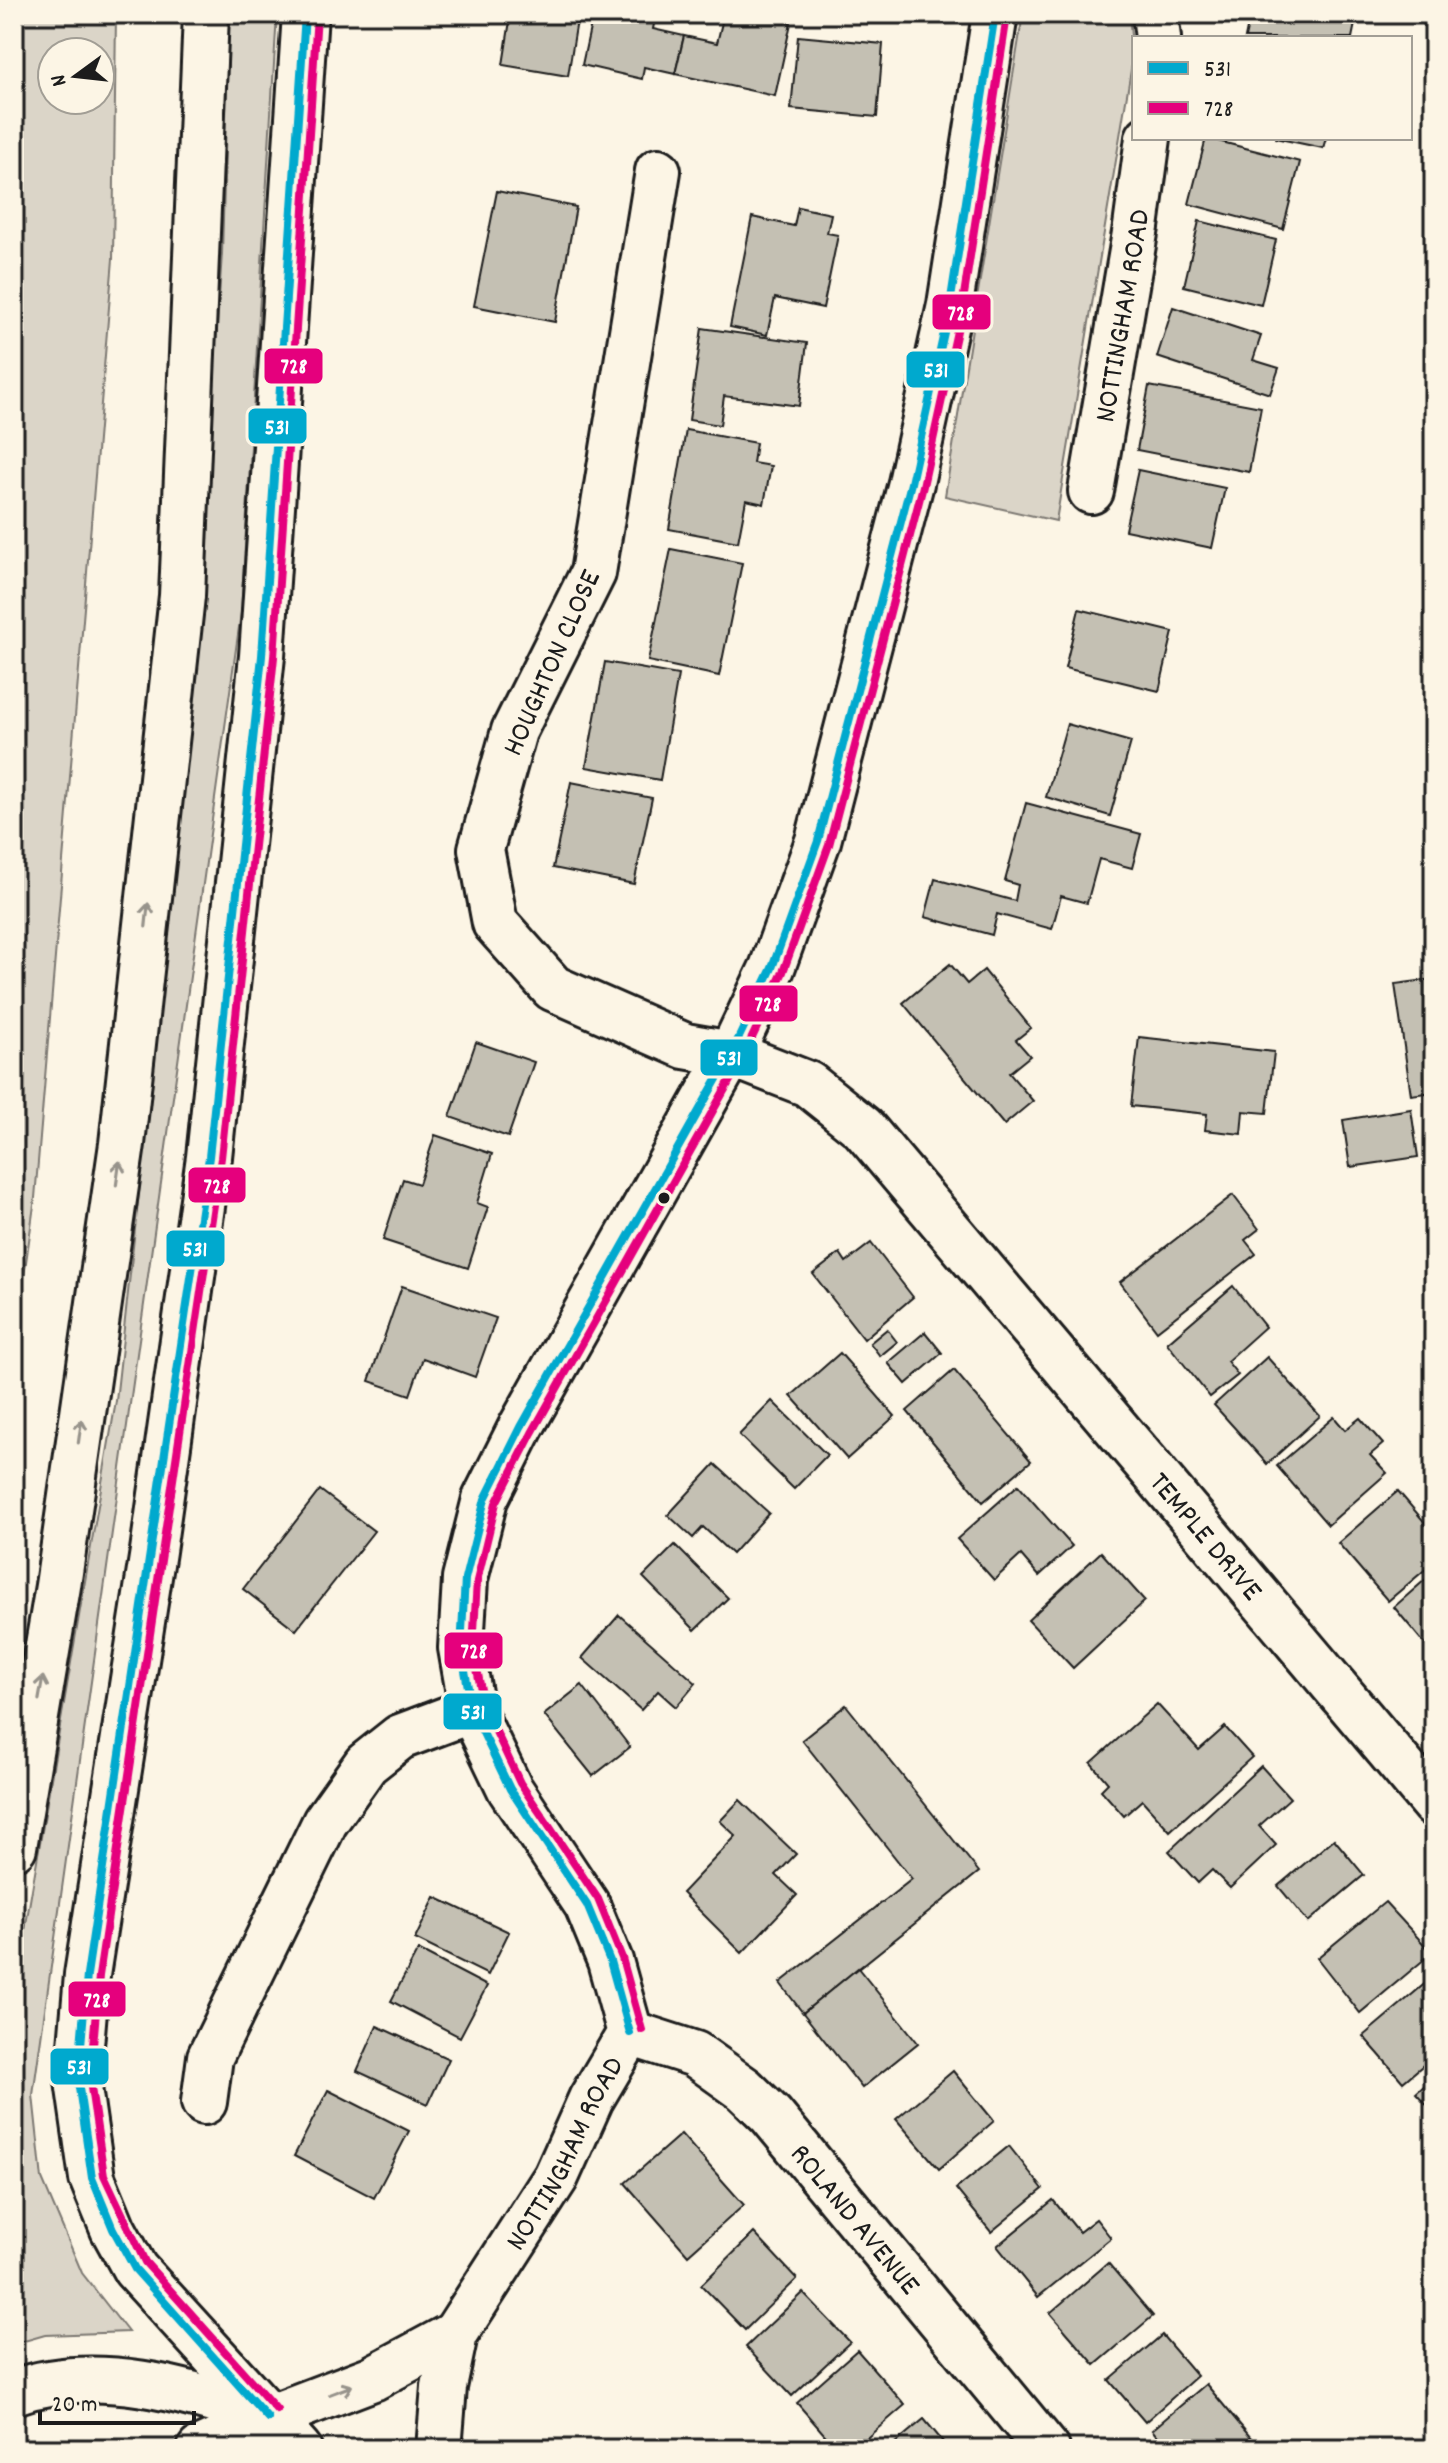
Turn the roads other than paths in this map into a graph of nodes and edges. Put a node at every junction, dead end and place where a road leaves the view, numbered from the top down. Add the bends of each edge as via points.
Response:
1 (206, 14) edge
2 (305, 14) edge
3 (995, 14) edge
4 (1155, 14) edge
5 (1158, 36) edge
6 (1148, 140) edge
7 (658, 171) dead end
8 (1091, 491) dead end
9 (731, 1054) junction
10 (472, 1710) junction
11 (1434, 1804) edge
12 (14, 1847) edge
13 (630, 2033) junction
14 (204, 2102) dead end
15 (455, 2334) junction
16 (14, 2392) edge
17 (268, 2418) junction
18 (200, 2449) edge
19 (299, 2449) edge
20 (439, 2449) edge
21 (1047, 2449) edge

12 -> 1 main road via 122,1144 182,596
2 - 17 main road via 262,656 209,1157 87,1975 78,2081 92,2178 135,2269
3 - 9 main road, NOTTINGHAM ROAD via 950,305 911,483 818,841 772,968
4 - 5 main road
6 - 8 main road, NOTTINGHAM ROAD
7 - 9 main road, HOUGHTON CLOSE via 593,573 514,731 481,849 495,923 553,988 685,1046
9 - 10 main road, NOTTINGHAM ROAD via 485,1499 464,1593 461,1648
9 - 11 main road, TEMPLE DRIVE via 808,1084 863,1128
10 - 13 main road, NOTTINGHAM ROAD via 510,1789 587,1905
10 - 14 main road via 400,1737 366,1764 325,1822 210,2057
13 - 15 main road, NOTTINGHAM ROAD via 591,2099 556,2177
13 - 21 main road, ROLAND AVENUE via 695,2054 771,2115
17 -> 15 main road, NOTTINGHAM ROAD via 373,2378
15 - 20 main road, NOTTINGHAM ROAD
16 - 17 main road via 74,2381 143,2383 215,2399
17 - 18 main road, NOTTINGHAM ROAD
17 - 19 main road

